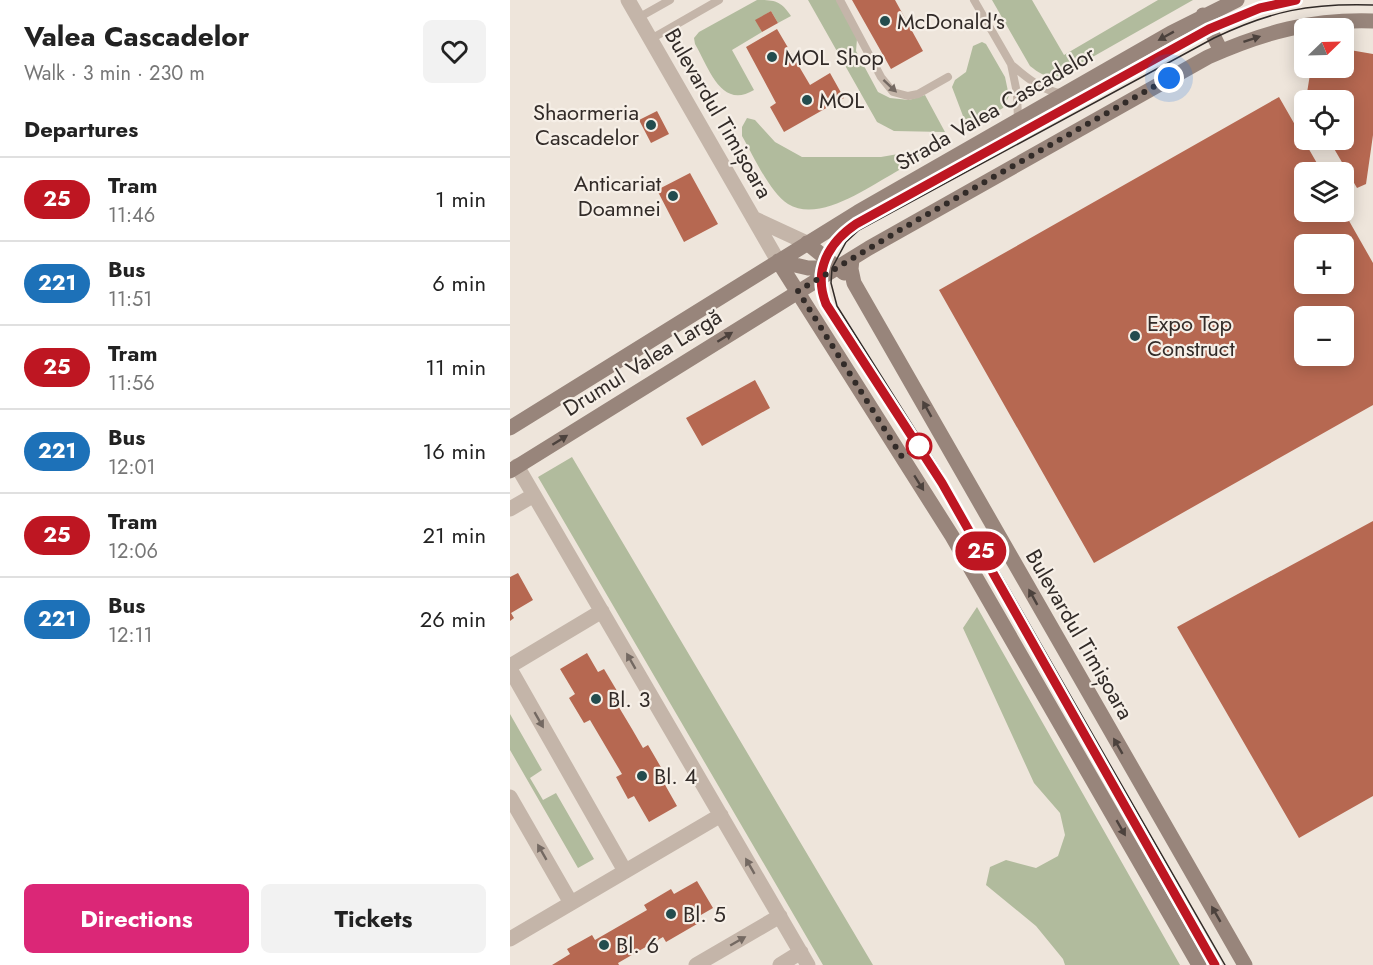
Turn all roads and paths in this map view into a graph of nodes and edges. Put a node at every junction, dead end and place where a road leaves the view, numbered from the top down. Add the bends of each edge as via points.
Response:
1 (628, 0) edge
2 (670, 0) edge
3 (719, 0) edge
4 (840, 0) edge
5 (974, 0) edge
6 (1237, 0) edge
7 (1203, 15) junction
8 (638, 18) junction
9 (1373, 21) edge
10 (651, 39) junction
11 (1221, 51) junction
12 (1011, 64) junction
13 (948, 77) dead end
14 (1064, 94) junction
15 (1018, 120) junction
16 (753, 218) junction
17 (807, 243) junction
18 (852, 259) junction
19 (778, 261) junction
20 (838, 267) junction
21 (854, 283) junction
22 (798, 291) junction
23 (510, 428) edge
24 (514, 469) edge
25 (534, 495) junction
26 (510, 509) edge
27 (602, 611) junction
28 (510, 668) edge
29 (510, 797) edge
30 (721, 815) junction
31 (625, 871) junction
32 (571, 903) junction
33 (780, 916) junction
34 (510, 939) edge
35 (805, 959) edge
36 (696, 965) edge
37 (780, 965) edge
38 (1199, 965) edge
39 (1245, 965) edge

1 - 8 street, Bulevardul Timișoara
2 - 8 lane
3 - 10 lane
4 -> 13 lane via 893,92 918,94
5 - 12 lane
6 - 7 main road, Strada Valea Cascadelor
7 - 11 main road
7 -> 14 main road, Strada Valea Cascadelor
8 - 10 street, Bulevardul Timișoara
11 -> 9 main road via 1305,24
10 - 16 street, Bulevardul Timișoara
11 - 18 main road
12 - 14 lane via 1035,84
12 - 15 lane
14 - 15 main road, Strada Valea Cascadelor
15 - 17 main road, Strada Valea Cascadelor
16 - 17 street, Bulevardul Timișoara
16 - 19 street, Bulevardul Timișoara
17 - 19 main road, Strada Valea Cascadelor
17 - 20 main road
18 - 20 main road
18 - 21 main road, Bulevardul Timișoara
19 - 20 main road via 808,268
19 - 22 main road, Bulevardul Timișoara
19 - 23 main road, Drumul Valea Largă
20 - 21 main road
20 - 22 main road
39 -> 21 main road, Bulevardul Timișoara
24 -> 22 main road, Drumul Valea Largă
22 -> 38 main road, Bulevardul Timișoara via 952,536
24 - 25 street
25 - 26 street
25 - 27 street
27 - 28 street
30 -> 27 street
28 -> 31 street
32 -> 29 street
30 - 31 street
33 -> 30 street
31 - 32 street
32 - 34 street
33 - 35 street
36 -> 33 street
35 - 37 street

